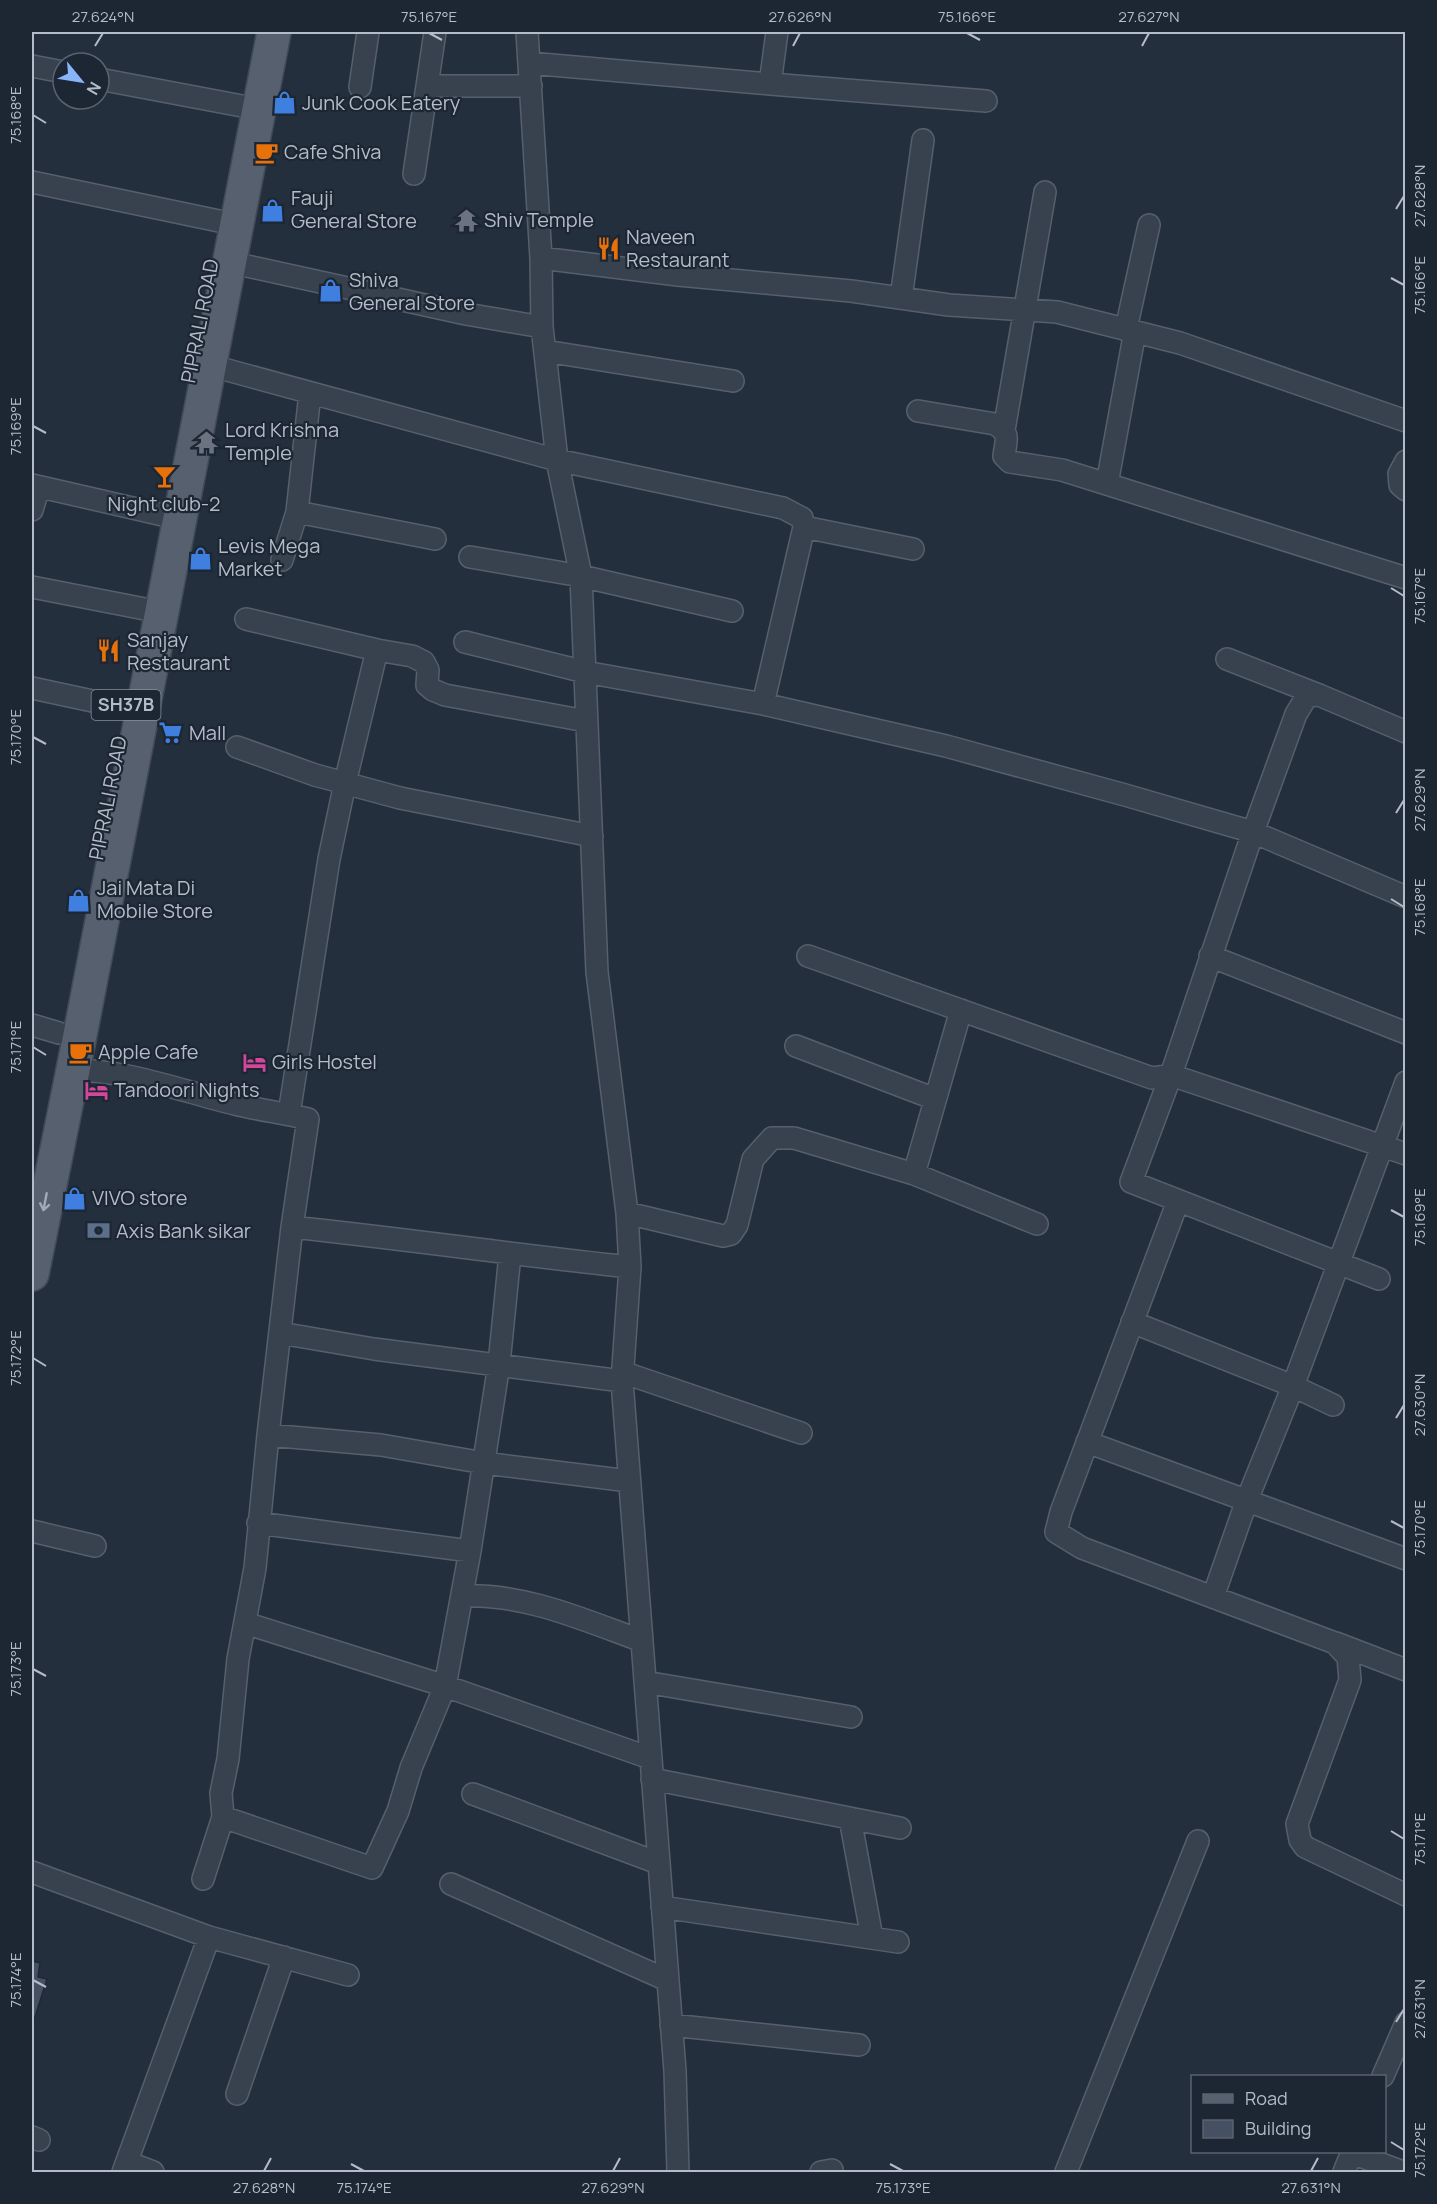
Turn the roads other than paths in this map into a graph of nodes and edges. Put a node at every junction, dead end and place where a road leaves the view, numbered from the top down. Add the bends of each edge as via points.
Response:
1 (255, 32) edge
2 (274, 32) edge
3 (368, 32) edge
4 (435, 32) edge
5 (527, 32) edge
6 (777, 32) edge
7 (529, 63) junction
8 (32, 66) edge
9 (51, 70) edge
10 (111, 81) edge
11 (770, 84) junction
12 (428, 86) junction
13 (531, 86) junction
14 (360, 87) dead end
15 (986, 101) dead end
16 (242, 106) junction
17 (923, 140) dead end
18 (414, 174) dead end
19 (32, 182) edge
20 (1045, 192) dead end
21 (219, 220) junction
22 (1149, 225) dead end
23 (541, 258) junction
24 (229, 262) junction
25 (901, 298) junction
26 (1025, 310) junction
27 (542, 327) junction
28 (1130, 330) junction
29 (545, 351) junction
30 (209, 365) junction
31 (733, 381) dead end
32 (310, 393) junction
33 (918, 411) dead end
34 (1406, 421) edge
35 (1004, 430) junction
36 (557, 460) junction
37 (1406, 460) edge
38 (1107, 484) junction
39 (35, 486) edge
40 (1406, 490) edge
41 (32, 510) edge
42 (297, 512) junction
43 (163, 515) junction
44 (804, 527) junction
45 (435, 539) dead end
46 (913, 549) dead end
47 (470, 557) dead end
48 (282, 560) dead end
49 (581, 576) junction
50 (1406, 578) edge
51 (32, 587) edge
52 (145, 609) junction
53 (732, 610) dead end
54 (246, 618) dead end
55 (465, 642) dead end
56 (377, 650) junction
57 (1227, 659) dead end
58 (585, 672) junction
59 (32, 688) edge
60 (1319, 696) junction
61 (763, 704) junction
62 (126, 708) junction
63 (586, 721) junction
64 (1406, 732) edge
65 (237, 747) dead end
66 (345, 783) junction
67 (1252, 832) junction
68 (591, 836) junction
69 (1406, 897) edge
70 (808, 956) dead end
71 (1210, 956) junction
72 (961, 1010) junction
73 (45, 1029) edge
74 (1406, 1034) edge
75 (796, 1046) dead end
76 (72, 1070) junction
77 (1171, 1075) junction
78 (1406, 1082) edge
79 (935, 1099) junction
80 (289, 1114) junction
81 (1383, 1145) junction
82 (1406, 1154) edge
83 (914, 1173) junction
84 (32, 1175) edge
85 (1178, 1201) junction
86 (627, 1213) junction
87 (1037, 1224) dead end
88 (292, 1227) junction
89 (510, 1254) junction
90 (1337, 1263) junction
91 (630, 1268) junction
92 (32, 1274) edge
93 (1379, 1279) dead end
94 (1132, 1322) junction
95 (280, 1334) junction
96 (499, 1364) junction
97 (622, 1376) junction
98 (1293, 1386) junction
99 (1333, 1405) dead end
100 (801, 1433) dead end
101 (268, 1435) junction
102 (1087, 1442) junction
103 (484, 1463) junction
104 (629, 1480) junction
105 (1247, 1500) junction
106 (258, 1523) junction
107 (32, 1531) edge
108 (96, 1546) dead end
109 (470, 1551) junction
110 (1406, 1559) edge
111 (462, 1596) junction
112 (1213, 1597) junction
113 (245, 1623) junction
114 (642, 1641) junction
115 (1335, 1643) junction
116 (1406, 1670) edge
117 (645, 1682) junction
118 (445, 1686) junction
119 (851, 1717) dead end
120 (651, 1768) junction
121 (473, 1794) dead end
122 (222, 1817) junction
123 (850, 1818) junction
124 (900, 1828) dead end
125 (1198, 1841) dead end
126 (658, 1863) junction
127 (32, 1872) edge
128 (203, 1879) dead end
129 (451, 1884) dead end
130 (1406, 1895) edge
131 (662, 1908) junction
132 (209, 1937) junction
133 (872, 1938) junction
134 (898, 1942) dead end
135 (284, 1957) junction
136 (348, 1974) dead end
137 (668, 1980) junction
138 (671, 2025) junction
139 (1404, 2033) edge
140 (859, 2046) dead end
141 (1383, 2075) edge
142 (237, 2094) dead end
143 (1349, 2159) edge
144 (125, 2167) edge
145 (153, 2172) edge
146 (678, 2172) edge
147 (1066, 2172) edge
148 (1403, 2172) edge

1 - 16 main road, PIPRALI ROAD / SH37B
2 - 24 main road
3 - 14 street
4 - 12 street
5 - 7 street
6 - 11 street
7 - 11 street
7 - 13 street
8 - 9 street
10 - 16 street
11 - 15 street
12 - 13 street
12 - 18 street
13 - 23 street
16 - 21 main road, PIPRALI ROAD / SH37B
17 - 25 street
19 - 21 street
20 - 26 street
21 - 43 main road, PIPRALI ROAD / SH37B
22 - 28 street
23 - 25 street
23 - 27 street
24 - 27 street
24 - 30 main road
25 - 26 street
26 - 28 street via 1057,312
26 - 35 street
27 - 29 street
28 - 34 street via 1180,343
28 - 38 street
29 - 31 street
29 - 36 street
30 - 32 street
30 - 76 main road
32 - 36 street
32 - 42 street
33 - 35 street via 995,424
35 - 38 street via 1004,456 1010,462 1062,470
36 - 44 street via 783,508 802,518
36 - 49 street
37 - 40 street via 1399,474 1400,485
38 - 50 street
39 - 41 street
39 - 43 street
42 - 45 street
42 - 48 street
43 - 52 main road, PIPRALI ROAD / SH37B
44 - 46 street
44 - 61 street
47 - 49 street
49 - 53 street
49 - 58 street
51 - 52 street
52 - 62 main road, PIPRALI ROAD / SH37B
54 - 56 street
55 - 58 street
56 - 63 street via 424,662 427,685 445,695
56 - 66 street
57 - 60 street
58 - 61 street
58 - 63 street
59 - 62 street
60 - 64 street
60 - 67 street via 1307,696 1296,714
61 - 67 street via 946,746
62 - 73 main road, PIPRALI ROAD / SH37B
63 - 68 street
65 - 66 street
66 - 68 street via 400,798
66 - 80 street via 329,859
67 - 69 street
67 - 71 street
68 - 86 street via 597,972
70 - 72 street
71 - 74 street
71 - 77 street
72 - 77 street via 1152,1078
72 - 79 street
73 - 84 main road, PIPRALI ROAD / SH37B
75 - 79 street
76 - 80 street via 128,1076 237,1105
76 -> 92 main road
77 - 81 street
77 - 85 street via 1131,1182
78 - 81 street
79 - 83 street
80 - 88 street via 308,1119
81 - 82 street
81 - 90 street
83 - 86 street via 794,1138 771,1138 753,1159 731,1234 723,1236
83 - 87 street
85 - 90 street
85 - 94 street
86 - 91 street
88 - 89 street
88 - 95 street
89 - 91 street
89 - 96 street
90 - 93 street
90 - 98 street
91 - 97 street
94 - 98 street
94 - 102 street
95 - 96 street
95 - 101 street
96 - 97 street
96 - 103 street
97 - 100 street
97 - 104 street
98 - 99 street
98 - 105 street
101 - 103 street via 381,1445
101 - 106 street
102 - 105 street
102 - 112 street via 1056,1532 1082,1548
103 - 104 street
103 - 109 street
104 - 114 street
105 - 110 street
105 - 112 street
106 - 109 street
106 - 113 street
107 - 108 street
109 - 111 street
111 - 114 street via 530,1602
111 - 118 street
112 - 115 street
113 - 118 street
113 - 122 street via 221,1794
114 - 117 street
115 - 116 street
115 - 130 street via 1348,1657 1350,1680 1298,1824 1300,1839 1305,1847
117 - 119 street
117 - 120 street
118 - 120 street
118 - 122 street via 372,1868
120 - 123 street
120 - 126 street
121 - 126 street
122 - 128 street
123 - 124 street
123 - 133 street
125 - 147 street
126 - 131 street
127 - 132 street
129 - 137 street
131 - 133 street
131 - 137 street
132 - 135 street
132 - 144 street
133 - 134 street
135 - 136 street
135 - 142 street
137 - 138 street
138 - 140 street
138 - 146 street
139 - 141 street
143 - 148 street
144 - 145 street

